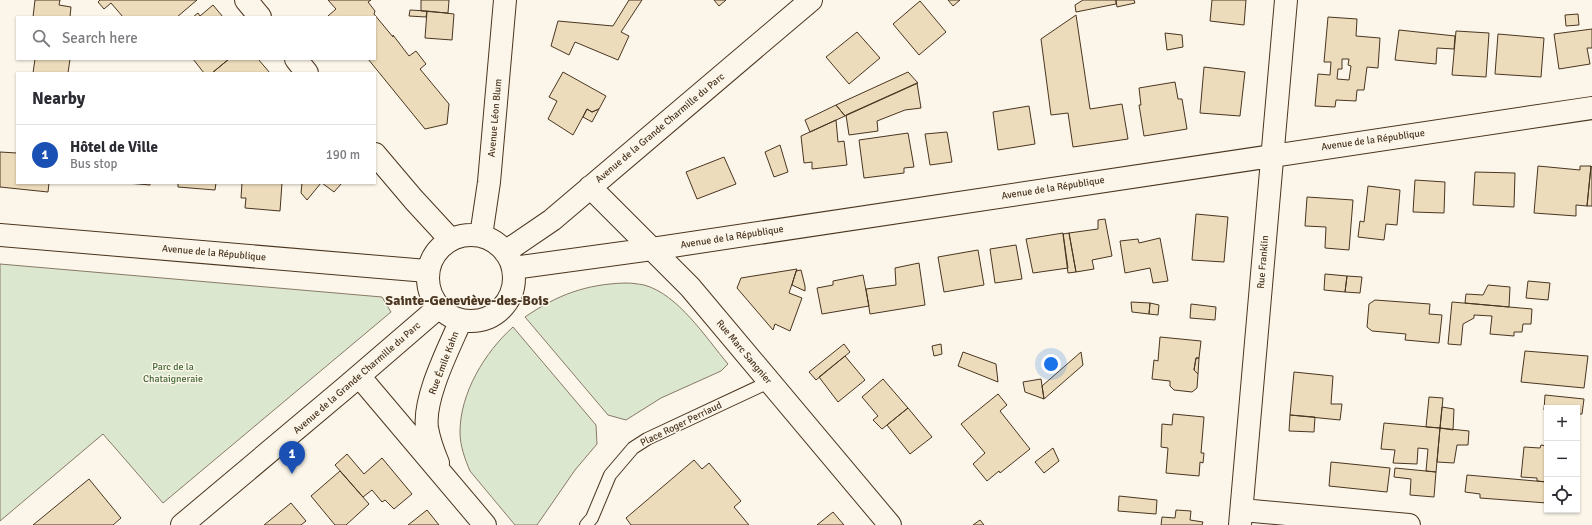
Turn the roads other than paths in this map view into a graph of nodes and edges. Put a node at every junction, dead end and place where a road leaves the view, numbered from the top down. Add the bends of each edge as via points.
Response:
1 (246, 0) edge
2 (505, 0) edge
3 (811, 0) edge
4 (1286, 0) edge
5 (259, 16) edge
6 (297, 60) edge
7 (307, 72) edge
8 (1592, 108) edge
9 (376, 155) edge
10 (1273, 155) junction
11 (590, 187) junction
12 (0, 235) edge
13 (481, 236) junction
14 (450, 239) junction
15 (652, 249) junction
16 (509, 260) junction
17 (427, 271) junction
18 (439, 307) junction
19 (461, 320) junction
20 (359, 376) junction
21 (769, 382) junction
22 (442, 475) junction
23 (1241, 517) edge
24 (182, 525) edge
25 (485, 525) edge
26 (586, 525) edge
27 (890, 525) edge
28 (1409, 525) edge

1 - 5 street
2 - 13 street, Avenue Léon Blum via 490,182
3 - 11 street, Avenue de la Grande Charmille du Parc
4 - 10 street, Rue Franklin
6 - 7 street
8 - 10 street, Avenue de la République
9 - 14 street
10 - 15 street, Avenue de la République
10 - 23 street, Rue Franklin
11 - 15 street, Rue Marc Sangnier
11 - 16 street, Avenue de la Grande Charmille du Parc
12 - 17 street, Avenue de la République
13 - 14 street via 460,235
13 - 16 street via 495,241
14 - 17 street via 439,247
15 - 16 street, Avenue de la République
15 - 21 street, Rue Marc Sangnier via 690,287
16 - 19 street via 514,283 510,297 502,309 490,317 476,321
17 - 18 street via 431,297
18 - 19 street via 449,316
18 - 20 street, Avenue de la Grande Charmille du Parc
19 - 22 street, Rue Émile Kahn via 438,373 429,404 427,426 431,446
20 - 22 street, Rue Émile Kahn
20 - 24 street, Avenue de la Grande Charmille du Parc
21 - 26 lane, Place Roger Perriaud via 633,448 610,475 592,518
21 - 27 street, Rue Marc Sangnier
22 - 25 street, Rue Émile Kahn
23 - 28 street

